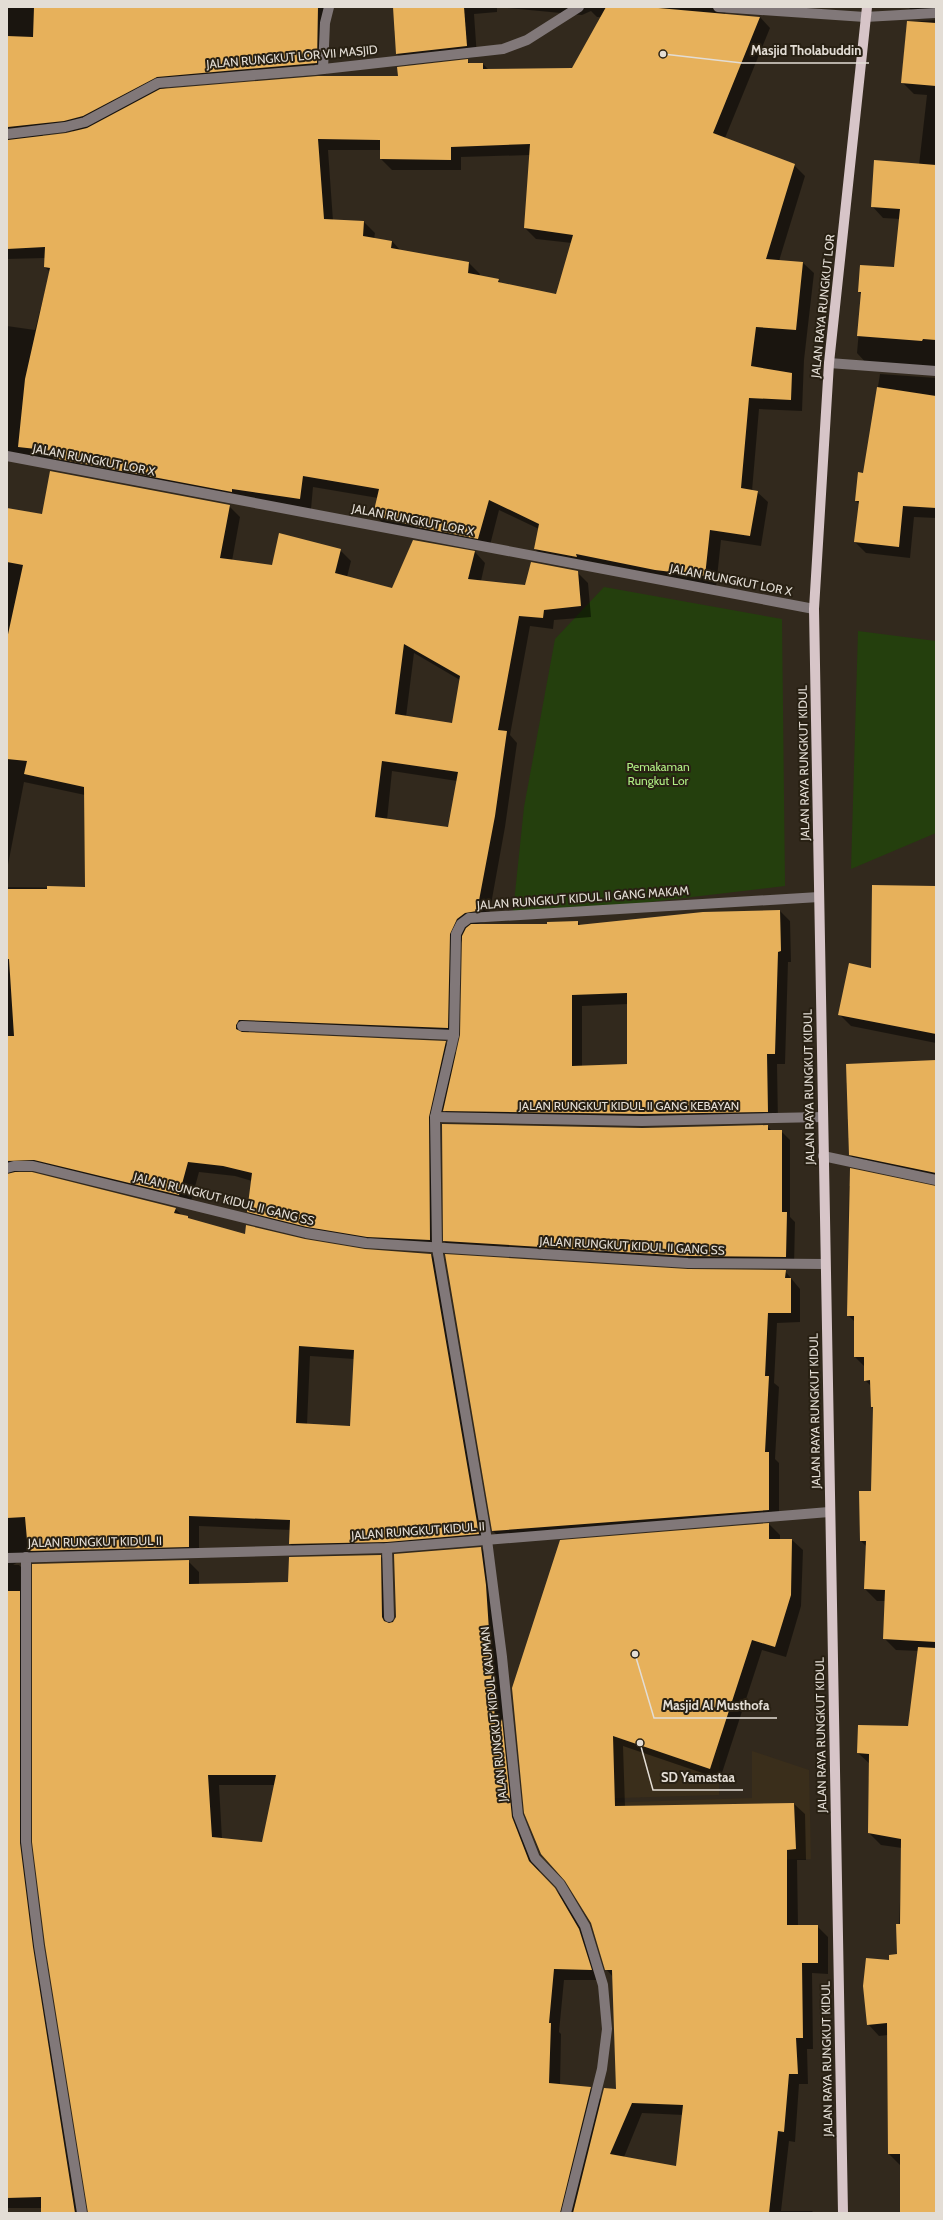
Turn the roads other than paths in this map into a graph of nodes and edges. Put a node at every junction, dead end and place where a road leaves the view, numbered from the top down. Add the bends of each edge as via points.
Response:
1 (329, 7) edge
2 (579, 7) edge
3 (718, 7) edge
4 (866, 12) edge
5 (936, 13) edge
6 (323, 69) junction
7 (7, 134) edge
8 (829, 363) junction
9 (936, 371) edge
10 (7, 456) edge
11 (814, 609) junction
12 (819, 897) junction
13 (242, 1026) dead end
14 (454, 1035) junction
15 (435, 1117) junction
16 (823, 1117) junction
17 (823, 1156) junction
18 (7, 1168) edge
19 (936, 1180) edge
20 (437, 1248) junction
21 (825, 1264) junction
22 (829, 1512) junction
23 (487, 1540) junction
24 (387, 1548) junction
25 (26, 1557) junction
26 (7, 1558) edge
27 (389, 1617) dead end
28 (82, 2213) edge
29 (566, 2213) edge
30 (843, 2213) edge

1 - 6 street via 325,23
2 - 6 street, JALAN RUNGKUT LOR VII MASJID via 527,40 503,49
3 - 4 street
4 - 5 street
4 - 8 main road, JALAN RAYA RUNGKUT LOR
6 - 7 street, JALAN RUNGKUT LOR VII MASJID via 158,83 85,122
8 - 9 street
8 - 11 main road, JALAN RAYA RUNGKUT LOR
10 - 11 street, JALAN RUNGKUT LOR X
11 - 12 main road, JALAN RAYA RUNGKUT KIDUL
12 - 14 street, JALAN RUNGKUT KIDUL II GANG MAKAM via 469,918 461,924 456,934
12 - 16 main road, JALAN RAYA RUNGKUT KIDUL
13 - 14 street
14 - 15 street, JALAN RUNGKUT KIDUL II GANG MAKAM
15 - 16 street, JALAN RUNGKUT KIDUL II GANG KEBAYAN via 642,1121
15 - 20 street, JALAN RUNGKUT KIDUL II GANG MAKAM
16 - 17 main road, JALAN RAYA RUNGKUT KIDUL
17 - 19 street
17 - 21 main road, JALAN RAYA RUNGKUT KIDUL
18 - 20 street, JALAN RUNGKUT KIDUL II GANG SS via 32,1166 306,1233 366,1243
20 - 21 street, JALAN RUNGKUT KIDUL II GANG SS via 688,1263
20 - 23 street
21 - 22 main road, JALAN RAYA RUNGKUT KIDUL
22 - 23 street, JALAN RUNGKUT KIDUL II
22 - 30 main road, JALAN RAYA RUNGKUT KIDUL
23 - 24 street, JALAN RUNGKUT KIDUL II
23 - 29 street, JALAN RUNGKUT KIDUL KAUMAN via 518,1815 535,1858 560,1884 585,1926 603,1985 607,2029 602,2069
24 - 25 street, JALAN RUNGKUT KIDUL II
24 - 27 street
25 - 26 street, JALAN RUNGKUT KIDUL II
25 - 28 street via 26,1842 39,1946

